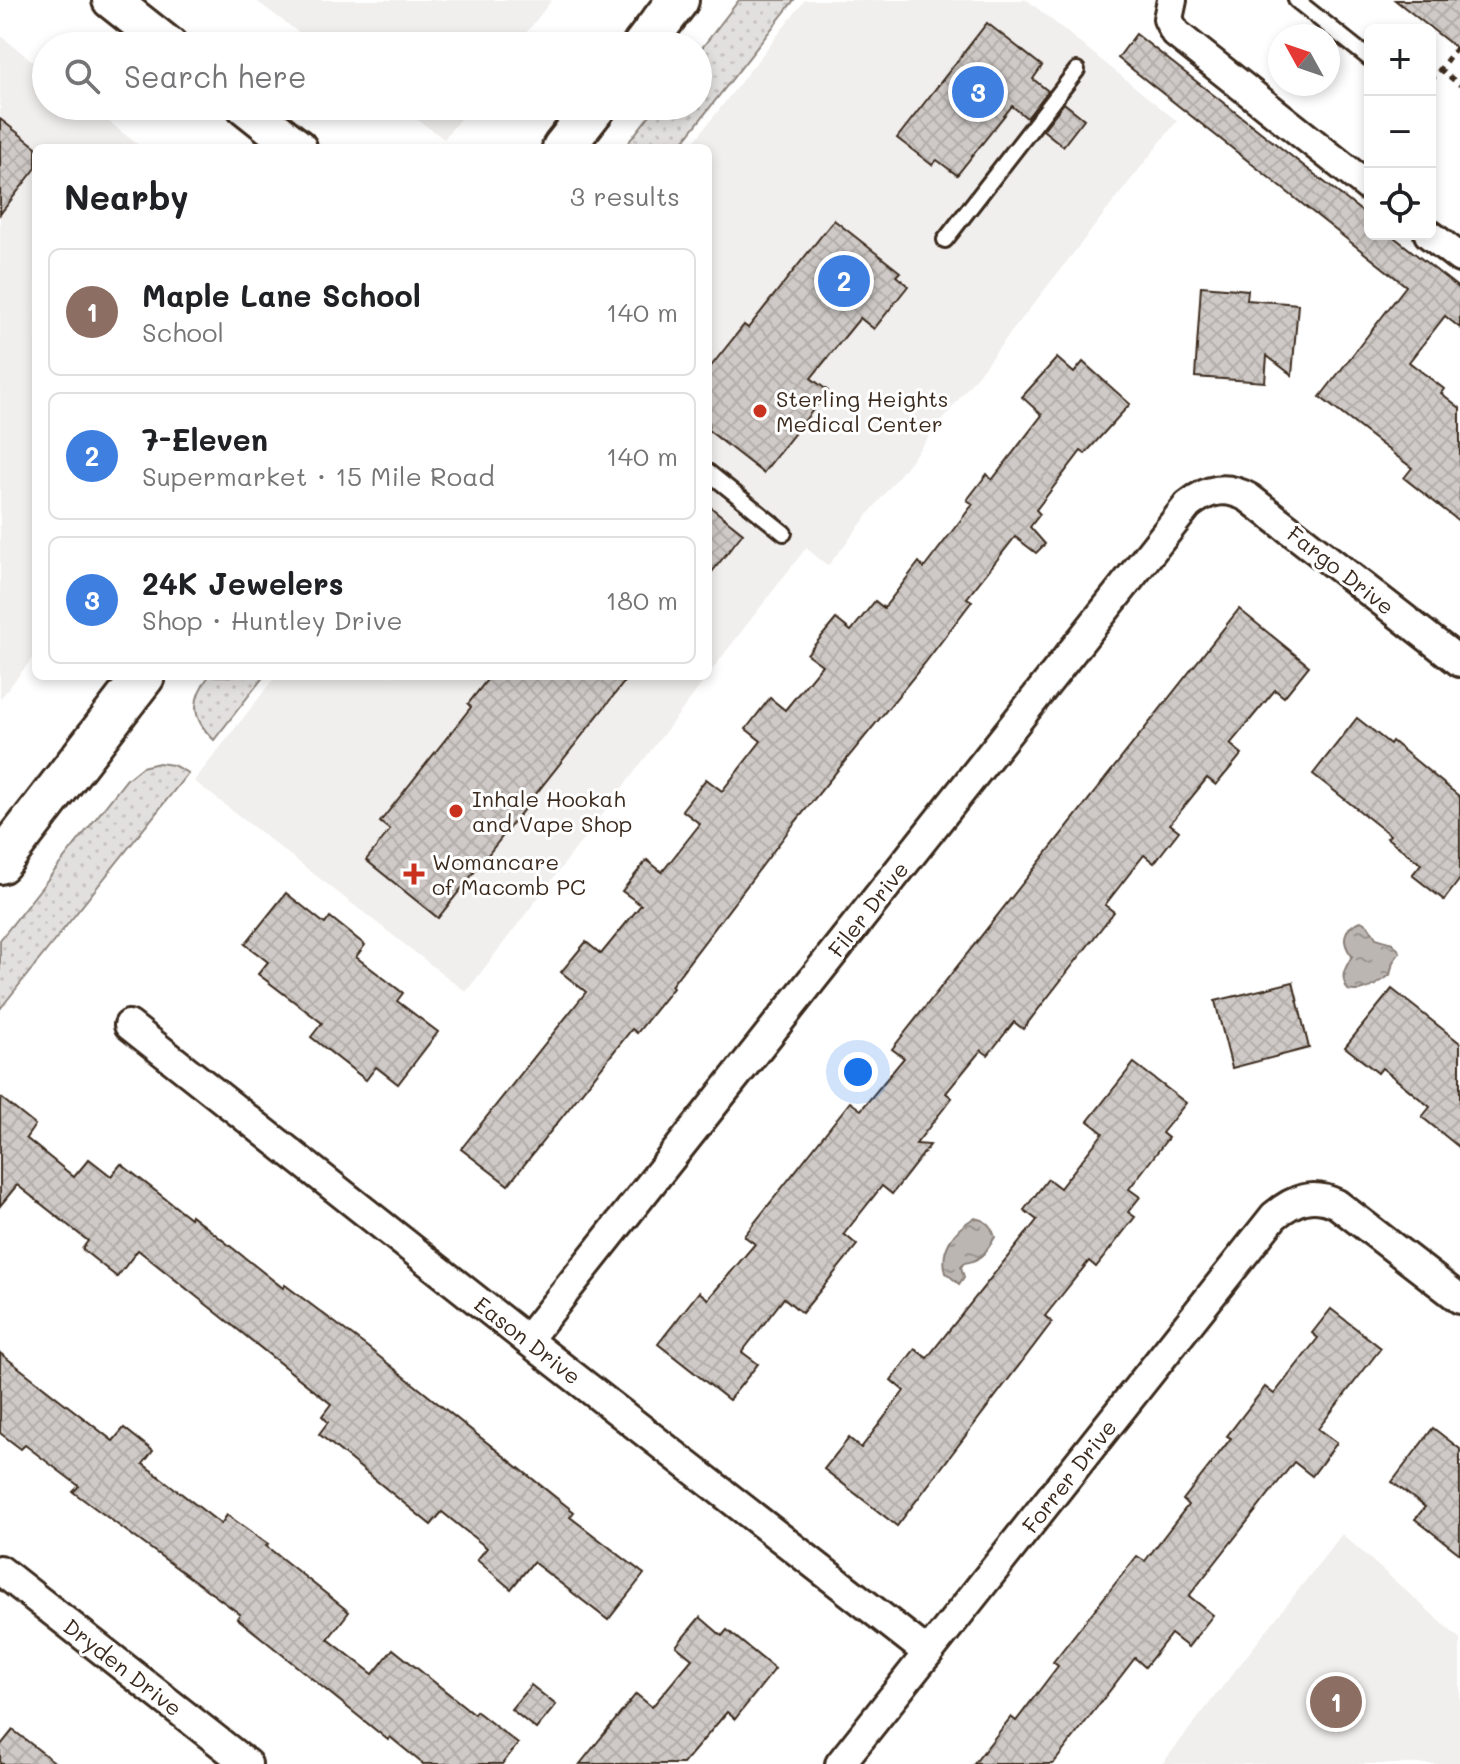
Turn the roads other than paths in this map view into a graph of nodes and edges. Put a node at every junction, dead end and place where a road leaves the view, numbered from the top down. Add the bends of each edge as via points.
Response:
1 (111, 0) edge
2 (678, 0) edge
3 (1296, 0) edge
4 (1170, 10) edge
5 (151, 32) edge
6 (654, 32) edge
7 (1364, 54) edge
8 (1077, 70) dead end
9 (263, 120) edge
10 (585, 120) edge
11 (293, 144) edge
12 (566, 144) edge
13 (1364, 183) edge
14 (1436, 239) edge
15 (945, 240) dead end
16 (1460, 258) edge
17 (712, 475) edge
18 (1218, 489) joint
19 (784, 533) dead end
20 (1460, 662) edge
21 (141, 680) edge
22 (0, 863) edge
23 (129, 1025) dead end
24 (1460, 1299) edge
25 (527, 1340) junction
26 (0, 1570) edge
27 (928, 1653) junction
28 (247, 1764) edge
29 (840, 1764) edge

1 - 5 street
2 - 6 main road
3 - 7 lane
4 - 13 street via 1175,33 1187,44
8 - 15 lane
9 - 11 street
10 - 12 main road
14 - 16 street
17 - 19 lane
18 - 20 street, Fargo Drive via 1249,498
18 - 25 street, Filer Drive via 1188,505
21 - 22 main road
23 - 25 street, Eason Drive
24 - 27 street, Forrer Drive via 1337,1204 1324,1198 1289,1204 1274,1216
25 - 27 street, Eason Drive
26 - 28 street, Dryden Drive
27 - 29 street, Forrer Drive

